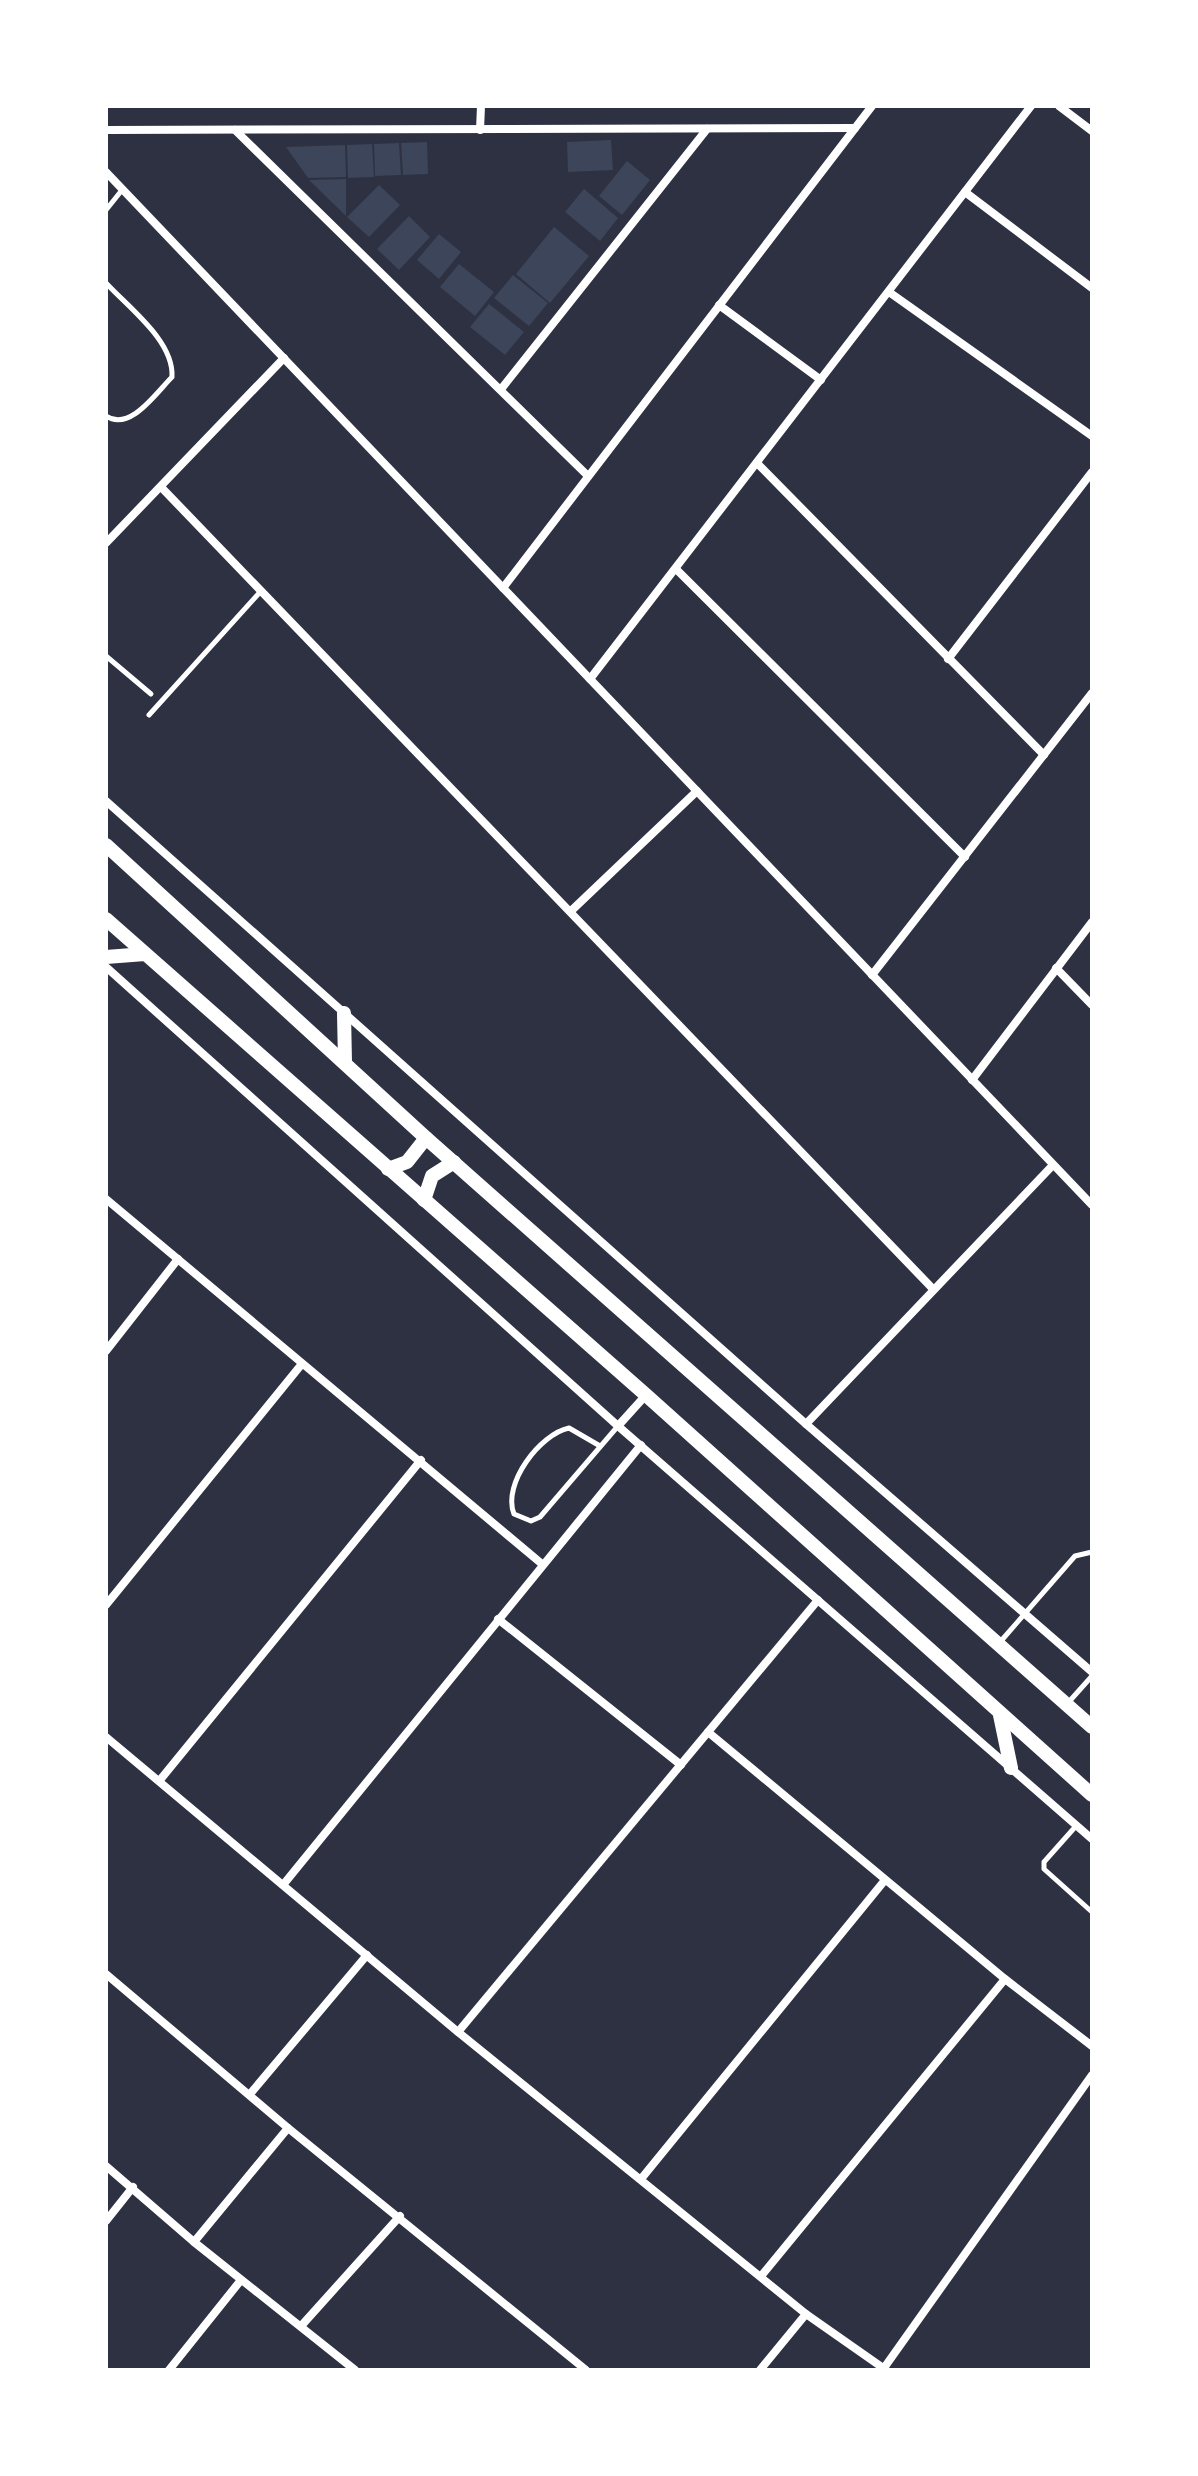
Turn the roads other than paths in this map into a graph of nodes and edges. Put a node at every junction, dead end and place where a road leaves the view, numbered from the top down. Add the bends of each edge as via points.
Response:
1 (481, 106) edge
2 (872, 106) edge
3 (1031, 106) edge
4 (1059, 106) edge
5 (855, 128) junction
6 (707, 129) junction
7 (106, 130) edge
8 (235, 130) junction
9 (480, 130) junction
10 (1092, 131) edge
11 (106, 172) edge
12 (123, 190) junction
13 (965, 192) junction
14 (106, 210) edge
15 (106, 283) edge
16 (1092, 288) edge
17 (889, 292) junction
18 (719, 305) junction
19 (284, 358) junction
20 (821, 380) junction
21 (502, 388) junction
22 (106, 416) edge
23 (1092, 436) edge
24 (757, 463) junction
25 (1092, 472) edge
26 (588, 476) junction
27 (161, 487) junction
28 (106, 543) edge
29 (676, 569) junction
30 (503, 588) junction
31 (261, 591) junction
32 (106, 656) edge
33 (948, 659) junction
34 (590, 679) junction
35 (1092, 693) edge
36 (151, 694) dead end
37 (149, 715) dead end
38 (1044, 755) junction
39 (697, 791) junction
40 (106, 801) edge
41 (106, 845) edge
42 (965, 857) junction
43 (571, 911) junction
44 (106, 919) edge
45 (1092, 922) edge
46 (145, 954) junction
47 (106, 957) edge
48 (106, 967) edge
49 (1056, 968) junction
50 (872, 975) junction
51 (1092, 1005) edge
52 (344, 1013) junction
53 (345, 1062) junction
54 (972, 1080) junction
55 (426, 1138) junction
56 (454, 1162) junction
57 (1053, 1165) junction
58 (388, 1169) junction
59 (106, 1199) edge
60 (424, 1200) junction
61 (1092, 1205) edge
62 (178, 1259) junction
63 (933, 1289) junction
64 (106, 1351) edge
65 (301, 1365) junction
66 (646, 1395) junction
67 (806, 1424) junction
68 (618, 1426) junction
69 (641, 1445) junction
70 (600, 1446) junction
71 (421, 1460) junction
72 (1092, 1552) edge
73 (542, 1564) junction
74 (818, 1600) junction
75 (106, 1605) edge
76 (1025, 1614) junction
77 (498, 1619) junction
78 (998, 1644) junction
79 (1092, 1674) edge
80 (1067, 1705) junction
81 (1000, 1714) junction
82 (1092, 1727) edge
83 (708, 1732) junction
84 (108, 1742) edge
85 (681, 1765) junction
86 (1011, 1768) junction
87 (160, 1780) junction
88 (1092, 1795) edge
89 (1077, 1825) junction
90 (1092, 1839) edge
91 (885, 1880) junction
92 (283, 1885) junction
93 (1092, 1912) edge
94 (367, 1955) junction
95 (106, 1974) edge
96 (1005, 1979) junction
97 (458, 2032) junction
98 (1092, 2046) edge
99 (1092, 2075) edge
100 (250, 2094) junction
101 (288, 2128) junction
102 (106, 2166) edge
103 (641, 2179) junction
104 (133, 2187) junction
105 (400, 2216) junction
106 (106, 2221) edge
107 (194, 2242) junction
108 (762, 2275) junction
109 (241, 2280) junction
110 (806, 2314) junction
111 (302, 2325) junction
112 (885, 2369) edge
113 (169, 2370) edge
114 (355, 2370) edge
115 (586, 2370) edge
116 (760, 2370) edge

1 - 9 street
2 - 5 street
3 - 13 street
4 - 10 street
5 - 6 street
5 - 18 street
6 - 9 street
6 - 21 street
7 - 8 street
8 - 9 street
8 - 21 street
11 - 12 street
12 - 14 lane
12 - 19 street
13 - 16 street
13 - 17 street
15 - 22 lane via 168,352 173,368 172,377 129,419
17 - 20 street
17 - 23 street
18 - 20 street
18 - 26 street
19 - 27 street
19 - 30 street
20 - 24 street
21 - 26 street
24 - 29 street
24 - 33 street
25 - 33 street
26 - 30 street
27 - 28 street
27 - 31 street
29 - 34 street
29 - 42 street
30 - 34 street
31 - 37 lane
31 - 43 street
32 - 36 lane
33 - 38 street
34 - 39 street
35 - 38 street
38 - 42 street
39 - 43 street
39 - 50 street
40 - 52 street
41 - 53 main road
42 - 50 street
43 - 63 street
44 - 46 main road
45 - 49 street
46 - 47 main road
46 - 58 main road
48 - 68 street
49 - 51 street
49 - 54 street
50 - 54 street
52 - 53 main road
52 - 67 street
53 - 55 main road
54 - 57 street
55 - 56 main road
55 - 58 main road via 407,1162
56 - 60 main road via 432,1176
56 - 78 main road
57 - 61 street
57 - 63 street
58 - 60 main road
59 - 62 street
60 - 66 main road
62 - 64 street
62 - 65 street
63 - 67 street
65 - 71 street
65 - 75 street
66 - 68 street
66 - 81 main road
67 - 76 street
68 - 69 street
68 - 70 lane
69 - 73 street
69 - 74 street
70 - 70 lane via 569,1428 552,1434 514,1478 509,1493 514,1514 522,1520 540,1517
71 - 73 street
71 - 87 street
72 - 76 lane via 1075,1556
73 - 77 street
74 - 83 street
74 - 86 street
76 - 78 lane
76 - 79 street
77 - 85 street
77 - 92 street
78 - 80 main road
79 - 80 lane
80 - 82 main road
81 - 86 main road
81 - 88 main road
83 - 85 street
83 - 91 street
84 - 87 street
85 - 97 street
86 - 89 street
87 - 92 street
89 - 90 street
89 - 93 lane via 1044,1862 1044,1869
91 - 96 street
91 - 103 street
92 - 94 street
94 - 97 street
94 - 100 street
95 - 100 street
96 - 98 street
96 - 108 street
97 - 103 street
99 - 112 street
100 - 101 street
101 - 105 street
101 - 107 street
102 - 104 street
103 - 108 street
104 - 106 street
104 - 107 street
105 - 111 street
105 - 115 street
107 - 109 street
108 - 110 street
109 - 111 street
109 - 113 street
110 - 112 street
110 - 116 street
111 - 114 street

